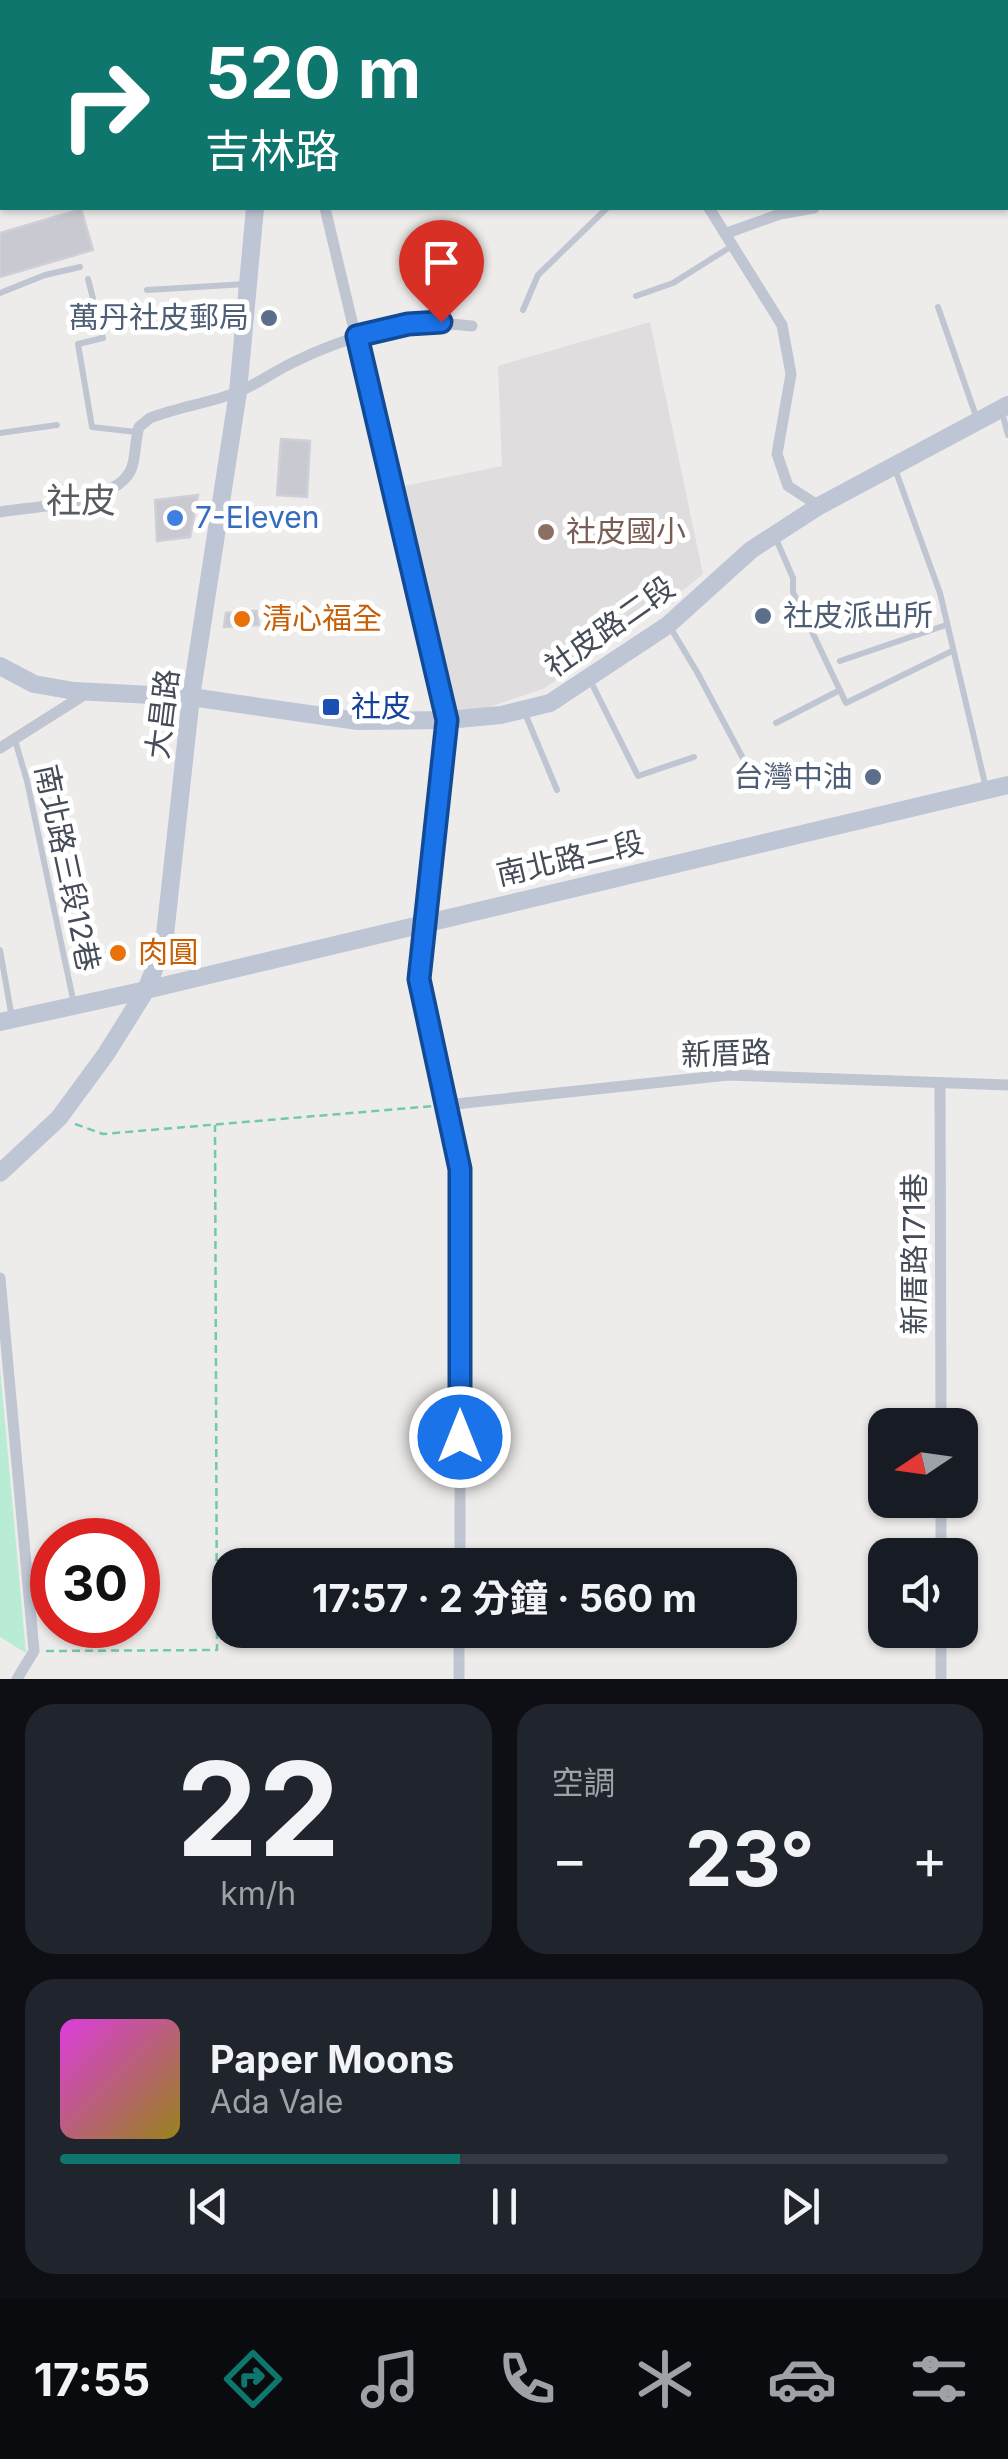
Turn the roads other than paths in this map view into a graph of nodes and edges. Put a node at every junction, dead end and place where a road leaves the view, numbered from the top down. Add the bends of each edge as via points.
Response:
1 (255, 210) edge
2 (326, 210) edge
3 (605, 210) edge
4 (709, 210) edge
5 (803, 210) edge
6 (730, 239) junction
7 (80, 267) dead end
8 (88, 279) dead end
9 (248, 284) junction
10 (147, 290) dead end
11 (0, 293) edge
12 (636, 296) dead end
13 (938, 307) dead end
14 (524, 310) dead end
15 (472, 326) dead end
16 (357, 336) junction
17 (238, 392) junction
18 (1004, 407) edge
19 (978, 420) junction
20 (57, 424) dead end
21 (137, 432) junction
22 (0, 433) edge
23 (1008, 435) edge
24 (893, 464) junction
25 (819, 506) junction
26 (0, 512) edge
27 (775, 535) junction
28 (668, 625) junction
29 (946, 625) junction
30 (952, 651) junction
31 (840, 661) dead end
32 (0, 666) edge
33 (589, 678) junction
34 (840, 690) junction
35 (87, 693) junction
36 (191, 697) junction
37 (524, 710) junction
38 (447, 720) junction
39 (776, 723) dead end
40 (14, 740) junction
41 (0, 748) edge
42 (694, 757) dead end
43 (754, 779) dead end
44 (1008, 784) edge
45 (986, 789) junction
46 (557, 790) dead end
47 (424, 922) junction
48 (0, 950) edge
49 (146, 990) junction
50 (74, 1006) junction
51 (6, 1021) edge
52 (940, 1084) junction
53 (1008, 1085) edge
54 (446, 1105) junction
55 (0, 1173) edge
56 (0, 1278) edge
57 (941, 1408) edge
58 (460, 1548) edge
59 (460, 1648) edge
60 (941, 1648) edge
61 (17, 1679) edge
62 (459, 1679) edge
63 (942, 1679) edge

1 - 9 street, 大昌路
2 - 16 street
3 - 14 lane via 538,276
4 - 6 street
5 - 6 street
6 - 12 lane via 673,282
6 - 25 street via 782,325 791,374 777,454 788,486
7 - 11 lane
8 - 21 lane via 103,338 78,344 92,427
9 - 10 lane
9 - 17 street, 大昌路
13 - 19 lane
15 - 16 street via 408,324
16 - 17 street
16 - 38 street
17 - 21 street via 150,418
17 - 36 street, 大昌路
18 - 19 street, 社皮路二段
18 - 23 lane
19 - 24 street, 社皮路二段
20 - 22 lane
21 - 26 street via 132,467 121,485 104,494
24 - 25 street, 社皮路二段
24 - 29 lane
25 - 27 street, 社皮路二段
27 - 28 street, 社皮路二段
27 - 34 lane
28 - 33 street, 社皮路二段
28 - 43 lane
29 - 30 lane
29 - 31 lane
30 - 34 lane via 846,703
30 - 45 lane
32 - 35 street, 社皮路二段 via 34,684
33 - 37 street, 社皮路二段 via 550,703
33 - 42 lane via 638,776
34 - 39 lane
35 - 36 street, 社皮路二段
35 - 40 street
36 - 38 street, 社皮路二段 via 358,721
36 - 49 street, 大昌路 via 164,944
37 - 38 street, 社皮路二段
37 - 46 lane
38 - 47 street
40 - 41 street
40 - 50 lane, 南北路三段12巷
44 - 45 street, 南北路二段
45 - 47 street, 南北路二段
47 - 49 street, 南北路二段
47 - 54 street via 419,979
48 - 51 lane
49 - 50 street, 南北路二段
49 - 55 street, 大昌路 via 59,1118
50 - 51 street, 南北路二段
52 - 53 street, 新厝路
52 - 54 street, 新厝路 via 728,1075
52 - 57 street, 新厝路171巷
54 - 58 street via 460,1169
56 - 61 street via 34,1652
59 - 62 street
60 - 63 street

